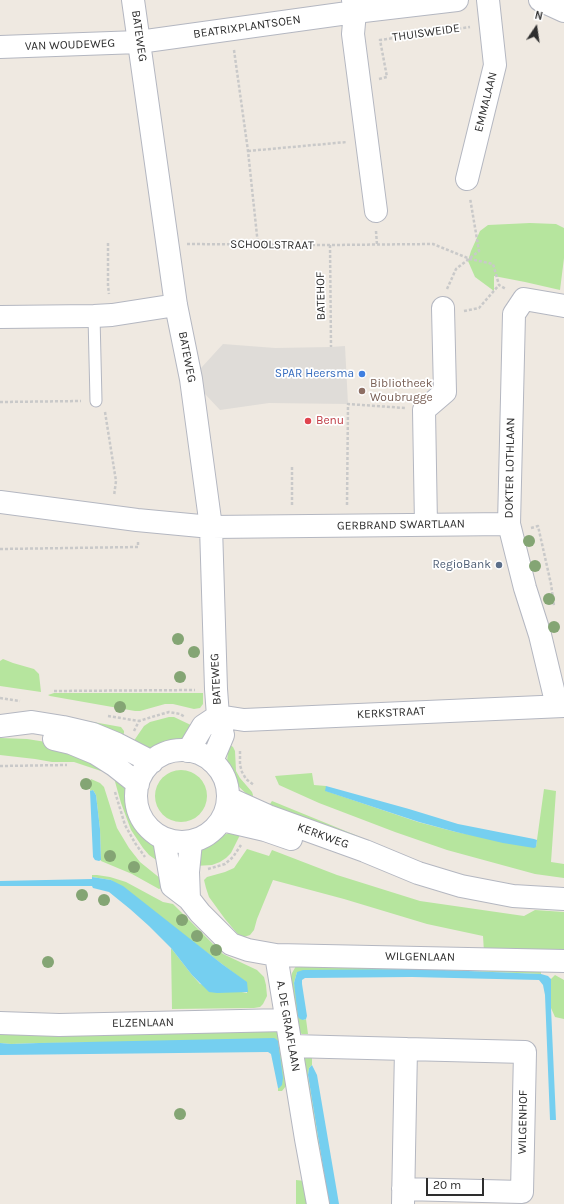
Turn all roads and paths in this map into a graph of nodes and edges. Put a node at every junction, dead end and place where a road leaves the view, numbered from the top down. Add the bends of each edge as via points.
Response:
1 (133, 0) edge
2 (457, 0) edge
3 (488, 0) edge
4 (540, 0) edge
5 (354, 6) edge
6 (564, 11) edge
7 (490, 24) junction
8 (139, 42) junction
9 (234, 43) dead end
10 (0, 47) edge
11 (359, 81) junction
12 (367, 140) junction
13 (248, 151) junction
14 (467, 179) joint
15 (376, 211) dead end
16 (108, 243) dead end
17 (168, 244) junction
18 (258, 245) junction
19 (330, 245) junction
20 (470, 259) junction
21 (499, 285) junction
22 (524, 299) junction
23 (176, 305) junction
24 (564, 306) edge
25 (443, 308) junction
26 (103, 316) junction
27 (0, 317) edge
28 (331, 347) dead end
29 (96, 401) junction
30 (0, 402) edge
31 (424, 410) junction
32 (292, 467) dead end
33 (0, 502) edge
34 (112, 517) junction
35 (137, 520) junction
36 (509, 524) junction
37 (426, 525) junction
38 (292, 526) junction
39 (347, 526) junction
40 (211, 527) junction
41 (0, 550) edge
42 (216, 689) junction
43 (54, 691) dead end
44 (560, 706) edge
45 (169, 712) dead end
46 (218, 716) junction
47 (139, 721) dead end
48 (0, 726) edge
49 (240, 747) dead end
50 (188, 750) junction
51 (212, 761) junction
52 (152, 762) junction
53 (67, 765) dead end
54 (0, 766) edge
55 (138, 784) junction
56 (256, 787) dead end
57 (228, 798) junction
58 (222, 820) junction
59 (164, 839) junction
60 (191, 842) junction
61 (418, 873) junction
62 (190, 899) junction
63 (564, 899) edge
64 (276, 955) junction
65 (564, 961) edge
66 (286, 1020) junction
67 (0, 1023) edge
68 (292, 1046) junction
69 (406, 1049) junction
70 (403, 1197) edge
71 (318, 1204) edge

1 - 8 street, BATEWEG
2 - 5 street
3 - 7 street, EMMALAAN
4 - 6 street
5 - 8 street, BEATRIXPLANTSOEN
5 - 11 street via 353,34
7 - 11 path, THUISWEIDE via 380,40 387,78
7 - 14 street, EMMALAAN via 495,65
8 - 10 street, VAN WOUDEWEG
8 - 17 street, BATEWEG
9 - 13 path
11 - 12 street
12 - 13 path
12 - 15 street
13 - 18 path
14 - 20 path via 479,251
16 - 26 path via 108,286
17 - 18 path, SCHOOLSTRAAT
17 - 23 street, BATEWEG
18 - 19 path, SCHOOLSTRAAT
19 - 20 path, SCHOOLSTRAAT via 433,244
19 - 28 path, BATEHOF
20 - 21 path via 493,264
20 - 25 path via 456,269 444,293
21 - 22 path
21 - 25 path via 479,308 460,311
22 - 24 street
22 - 36 street, DOKTER LOTHLAAN via 514,314
23 - 26 street
23 - 40 street, BATEWEG via 192,379
25 - 31 street via 445,392
26 - 27 street
26 - 29 lane
29 - 30 path
29 - 34 path via 104,401 116,481
31 - 37 street
31 - 39 path via 348,404
32 - 38 path
33 - 34 street, GERBRAND SWARTLAAN
34 - 35 street, GERBRAND SWARTLAAN
35 - 40 street, GERBRAND SWARTLAAN
35 - 41 path via 138,547
36 - 37 street, GERBRAND SWARTLAAN
36 - 44 street, DOKTER LOTHLAAN
37 - 39 street, GERBRAND SWARTLAAN
38 - 39 street, GERBRAND SWARTLAAN
38 - 40 street, GERBRAND SWARTLAAN
40 - 42 street, BATEWEG
42 - 43 path
42 - 46 street, BATEWEG
44 - 46 street, KERKSTRAAT via 244,720
45 - 47 path
46 - 50 street, BATEWEG via 203,726
46 - 51 street, BATEWEG via 223,735
48 - 52 street via 32,722 93,734
48 - 55 street via 71,743 96,753
49 - 56 path via 242,772
50 - 51 street
50 - 52 street via 168,752
51 - 57 street via 224,778
52 - 55 street via 143,772
53 - 54 path
55 - 59 street via 136,804 140,816 153,832
57 - 58 street via 227,810
57 - 61 street, KERKWEG via 268,816
58 - 60 street via 206,836
58 - 61 street, KERKWEG via 264,830 362,861
59 - 60 street
59 - 62 street via 172,886
60 - 62 street via 188,872
61 - 63 street, KERKWEG via 461,886 513,896
62 - 64 street via 200,913 231,944
64 - 65 street, WILGENLAAN
64 - 66 street, A. DE GRAAFLAAN
66 - 67 street, ELZENLAAN via 58,1025
66 - 68 street, A. DE GRAAFLAAN
68 - 69 street, WILGENHOF
68 - 71 street, A. DE GRAAFLAAN
69 - 70 street, WILGENHOF
69 - 70 street, WILGENHOF via 524,1052 522,1192

